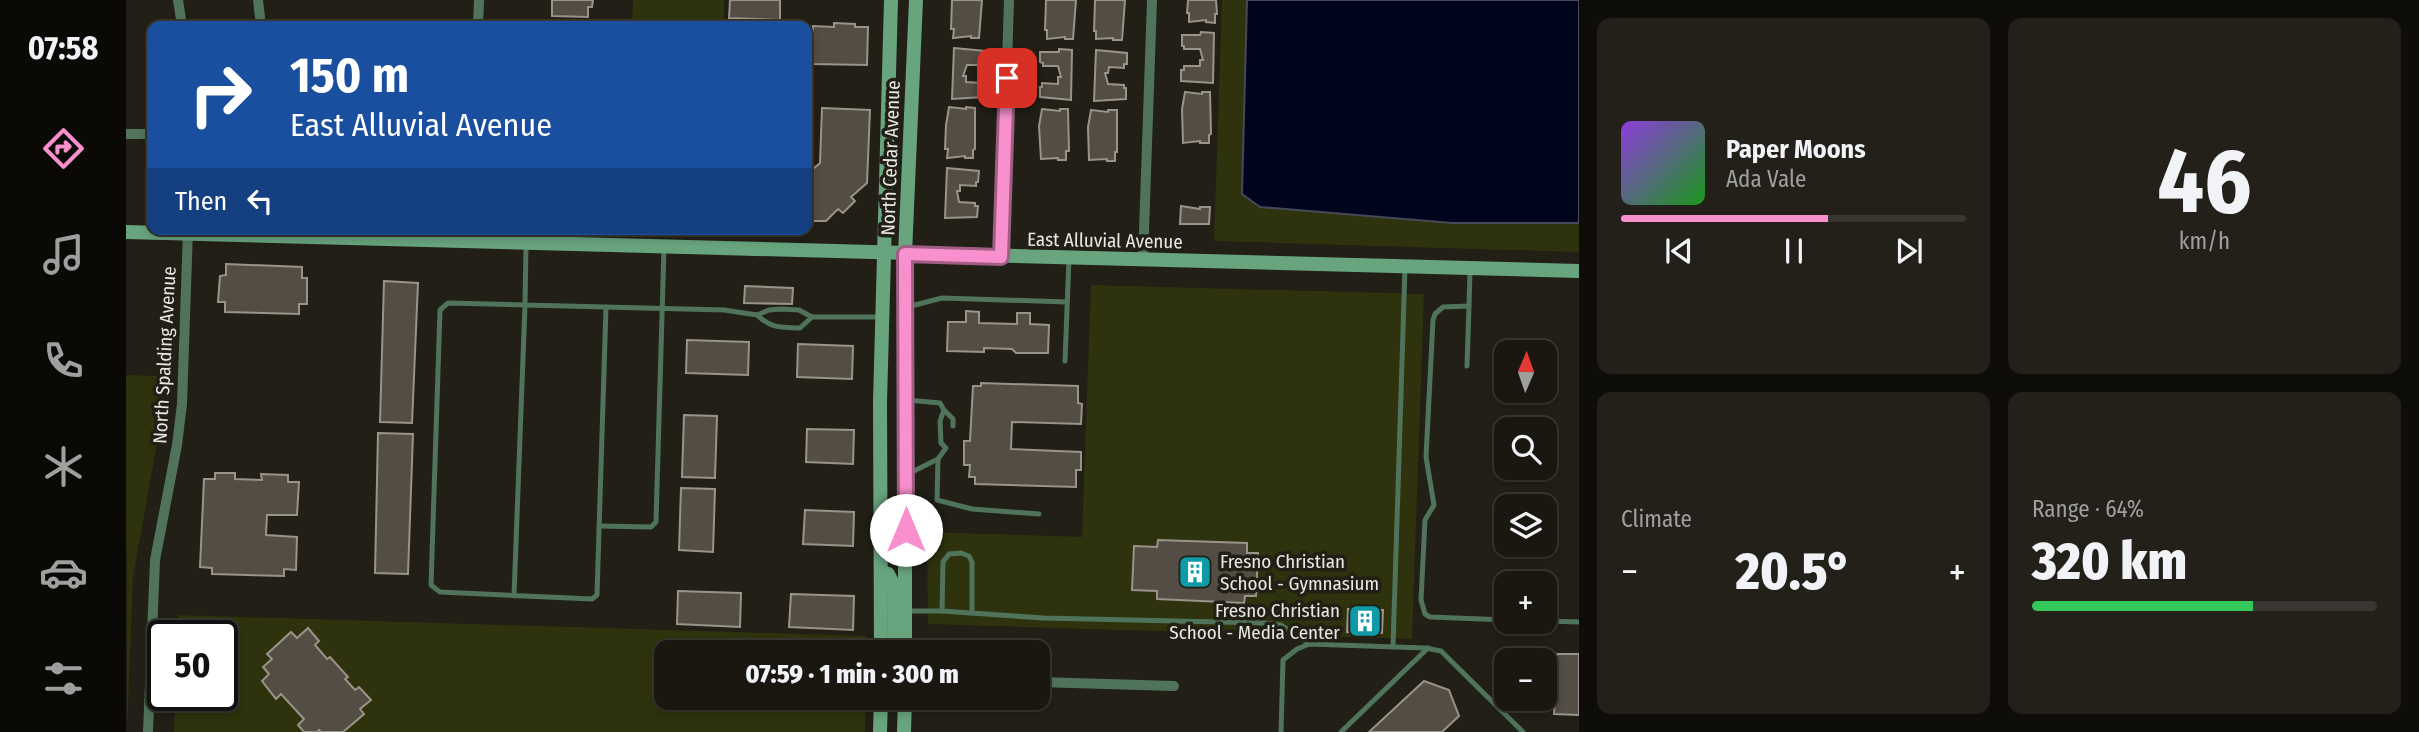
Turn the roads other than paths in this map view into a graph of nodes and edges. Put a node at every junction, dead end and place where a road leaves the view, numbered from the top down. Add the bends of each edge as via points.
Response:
1 (178, 0) edge
2 (258, 0) edge
3 (479, 0) edge
4 (891, 0) edge
5 (916, 0) edge
6 (1009, 0) edge
7 (1152, 0) edge
8 (181, 21) edge
9 (260, 21) edge
10 (478, 21) edge
11 (126, 134) edge
12 (147, 134) edge
13 (126, 232) edge
14 (147, 232) edge
15 (188, 235) edge
16 (437, 235) edge
17 (527, 242) junction
18 (664, 247) junction
19 (883, 254) junction
20 (905, 254) junction
21 (1001, 257) junction
22 (1069, 258) junction
23 (1143, 260) junction
24 (1405, 267) junction
25 (1470, 268) junction
26 (1579, 271) edge
27 (1067, 302) junction
28 (525, 305) junction
29 (1469, 306) junction
30 (606, 307) junction
31 (905, 307) junction
32 (663, 309) junction
33 (757, 315) junction
34 (812, 317) junction
35 (881, 317) junction
36 (1065, 360) dead end
37 (1467, 366) dead end
38 (905, 400) junction
39 (944, 410) junction
40 (953, 426) dead end
41 (953, 441) dead end
42 (946, 448) junction
43 (938, 459) junction
44 (905, 476) junction
45 (1039, 514) dead end
46 (599, 526) junction
47 (882, 572) junction
48 (513, 596) junction
49 (906, 611) junction
50 (942, 611) junction
51 (972, 613) junction
52 (1494, 619) edge
53 (1557, 621) edge
54 (1579, 622) edge
55 (881, 640) edge
56 (895, 640) edge
57 (905, 640) edge
58 (1309, 644) junction
59 (1393, 647) junction
60 (1428, 648) junction
61 (1050, 682) edge
62 (1174, 686) dead end
63 (881, 710) edge
64 (905, 710) edge
65 (148, 732) edge
66 (880, 732) edge
67 (904, 732) edge
68 (1281, 732) edge
69 (1341, 732) edge
70 (1523, 732) edge

1 - 8 street
2 - 9 street
3 - 10 street
4 - 19 main road, North Cedar Avenue
5 - 20 main road, North Cedar Avenue
6 - 21 street
7 - 23 street
11 - 12 street
13 - 14 main road, East Alluvial Avenue
15 - 65 street, North Spalding Avenue via 180,424 155,560
16 - 17 main road, East Alluvial Avenue
17 - 18 main road, East Alluvial Avenue
17 - 28 lane
18 - 19 main road, East Alluvial Avenue
18 - 32 lane
19 - 20 main road, East Alluvial Avenue
19 - 35 main road, North Cedar Avenue
20 - 21 main road, East Alluvial Avenue
20 - 31 main road, North Cedar Avenue
21 - 22 main road, East Alluvial Avenue
22 - 23 main road, East Alluvial Avenue
22 - 27 lane
23 - 24 main road, East Alluvial Avenue
24 - 25 main road, East Alluvial Avenue
24 - 59 lane
25 - 26 main road, East Alluvial Avenue
25 - 29 lane
27 - 31 lane via 942,298
27 - 36 lane
28 - 30 lane
28 - 48 lane
28 - 48 lane via 448,303 440,310 431,585 440,592
29 - 37 lane
29 - 52 lane via 1443,307 1433,320 1426,457 1434,505 1425,520 1421,600 1430,617
30 - 32 lane
30 - 46 lane
31 - 38 main road, North Cedar Avenue
32 - 33 lane
32 - 46 lane via 656,522 651,527
33 - 34 lane via 781,309 799,310
33 - 34 lane via 767,325 800,328
34 - 35 lane
35 - 47 main road, North Cedar Avenue
38 - 39 lane via 940,403
38 - 44 main road, North Cedar Avenue
39 - 40 lane
39 - 42 lane via 941,443
41 - 42 lane
42 - 43 lane
43 - 44 lane
43 - 45 lane via 937,500 972,509
44 - 49 main road, North Cedar Avenue
46 - 48 lane via 597,595 592,599
47 - 55 main road, North Cedar Avenue
47 - 56 main road via 894,586
49 - 50 lane
49 - 57 main road, North Cedar Avenue
50 - 51 lane
50 - 51 lane via 943,562 949,554 961,553 972,562
51 - 58 lane via 1264,623 1281,625
53 - 54 lane
58 - 59 lane
58 - 68 lane via 1283,660
59 - 60 lane
60 - 69 lane
60 - 70 lane via 1441,651
61 - 62 street
63 - 66 main road
64 - 67 main road

